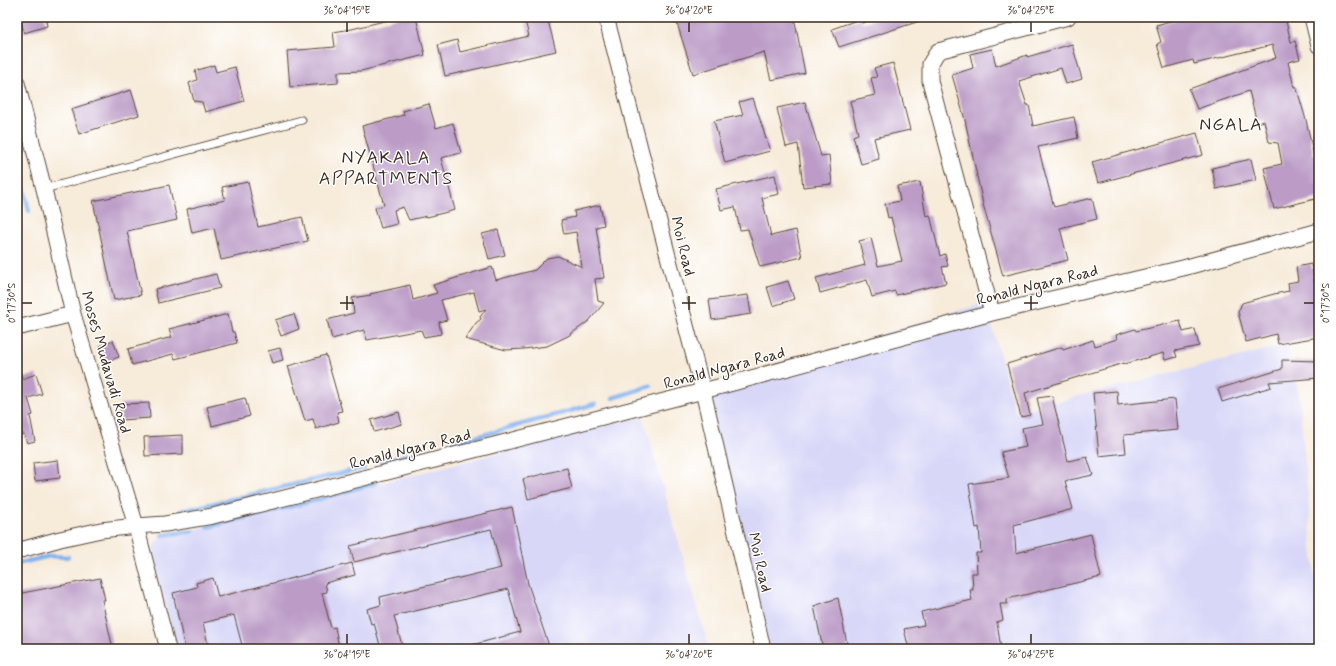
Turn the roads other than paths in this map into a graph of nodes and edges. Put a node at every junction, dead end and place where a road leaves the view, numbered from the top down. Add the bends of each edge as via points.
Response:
1 (606, 17) edge
2 (1068, 17) edge
3 (1312, 17) edge
4 (1319, 46) edge
5 (17, 83) edge
6 (302, 120) dead end
7 (44, 189) junction
8 (1319, 231) edge
9 (992, 313) junction
10 (73, 314) junction
11 (17, 328) edge
12 (703, 391) junction
13 (136, 526) junction
14 (17, 551) edge
15 (168, 649) edge
16 (763, 649) edge

1 - 12 street, Moi Road
2 - 9 street via 938,51 930,64 930,81
3 - 4 street
5 - 7 street, Moses Mudavadi Road
6 - 7 lane
7 - 10 street, Moses Mudavadi Road
8 - 9 street, Ronald Ngara Road via 1183,268
9 - 12 street, Ronald Ngara Road
10 - 11 street
10 - 13 street, Moses Mudavadi Road
12 - 13 street, Ronald Ngara Road via 214,516
12 - 16 street, Moi Road
13 - 14 street, Ronald Ngara Road via 100,530
13 - 15 street, Moses Mudavadi Road

